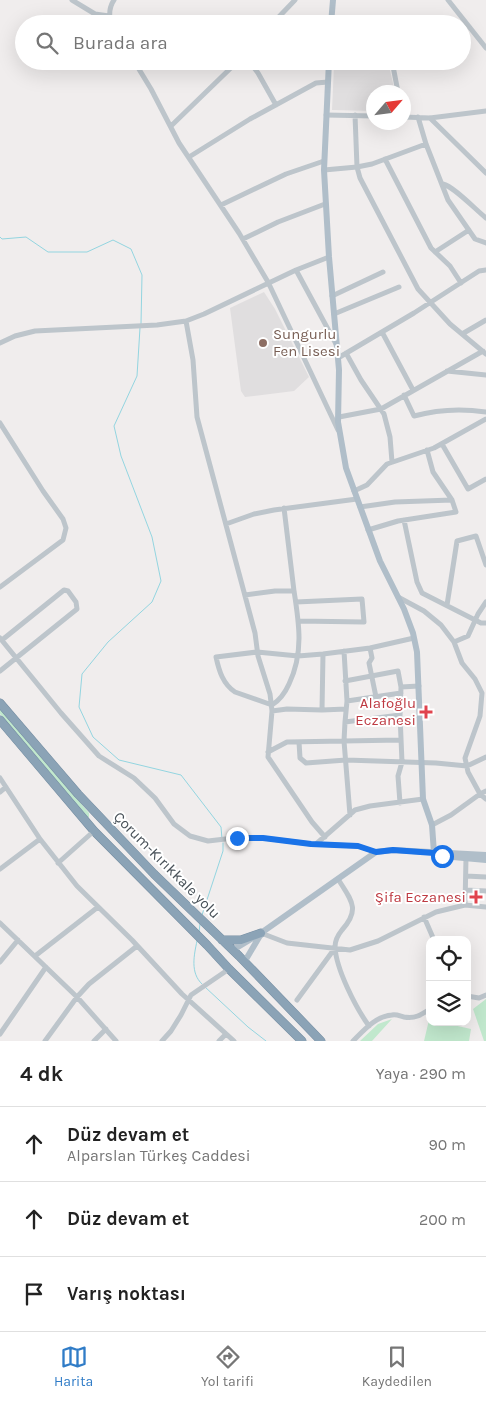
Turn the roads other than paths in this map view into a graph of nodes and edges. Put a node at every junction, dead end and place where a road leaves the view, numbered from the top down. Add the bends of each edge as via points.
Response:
1 (72, 0) edge
2 (114, 0) edge
3 (295, 0) edge
4 (333, 0) edge
5 (448, 0) edge
6 (102, 15) edge
7 (109, 15) edge
8 (281, 15) edge
9 (332, 15) edge
10 (460, 15) edge
11 (471, 29) edge
12 (486, 48) edge
13 (139, 70) edge
14 (229, 70) edge
15 (256, 70) edge
16 (329, 70) edge
17 (394, 70) edge
18 (328, 82) junction
19 (397, 85) edge
20 (276, 105) junction
21 (486, 112) edge
22 (326, 115) junction
23 (355, 115) junction
24 (366, 116) edge
25 (411, 117) edge
26 (418, 117) junction
27 (430, 118) junction
28 (170, 126) junction
29 (426, 144) junction
30 (189, 157) junction
31 (384, 159) junction
32 (324, 161) junction
33 (357, 167) junction
34 (324, 170) junction
35 (486, 173) edge
36 (443, 184) junction
37 (326, 204) junction
38 (221, 205) junction
39 (486, 218) edge
40 (468, 230) junction
41 (243, 239) junction
42 (486, 243) edge
43 (435, 252) junction
44 (329, 257) junction
45 (296, 270) junction
46 (486, 270) edge
47 (383, 272) dead end
48 (268, 282) junction
49 (461, 283) junction
50 (399, 287) dead end
51 (332, 296) junction
52 (430, 302) junction
53 (334, 314) junction
54 (486, 320) edge
55 (186, 321) junction
56 (382, 332) junction
57 (462, 334) junction
58 (0, 343) edge
59 (337, 345) junction
60 (346, 353) junction
61 (484, 353) edge
62 (338, 358) junction
63 (446, 371) junction
64 (486, 375) edge
65 (413, 390) junction
66 (404, 395) junction
67 (381, 408) junction
68 (486, 412) edge
69 (339, 416) junction
70 (486, 419) edge
71 (0, 423) edge
72 (341, 438) junction
73 (442, 444) junction
74 (427, 450) junction
75 (392, 462) junction
76 (486, 479) edge
77 (354, 491) junction
78 (357, 499) junction
79 (452, 500) junction
80 (360, 507) junction
81 (284, 508) junction
82 (404, 520) junction
83 (226, 524) junction
84 (368, 530) junction
85 (486, 565) edge
86 (0, 587) edge
87 (294, 591) junction
88 (245, 595) junction
89 (397, 597) junction
90 (296, 602) junction
91 (486, 602) edge
92 (447, 605) junction
93 (476, 620) junction
94 (299, 621) junction
95 (486, 623) edge
96 (414, 638) junction
97 (1, 639) edge
98 (454, 642) junction
99 (370, 648) junction
100 (344, 651) junction
101 (257, 652) junction
102 (323, 654) junction
103 (298, 656) junction
104 (16, 658) junction
105 (0, 671) edge
106 (372, 676) junction
107 (345, 681) junction
108 (419, 686) junction
109 (401, 690) junction
110 (483, 690) edge
111 (376, 697) junction
112 (347, 701) junction
113 (0, 703) edge
114 (272, 708) junction
115 (346, 709) junction
116 (322, 710) junction
117 (400, 715) junction
118 (483, 717) edge
119 (0, 720) edge
120 (345, 722) junction
121 (400, 740) junction
122 (344, 741) junction
123 (299, 742) junction
124 (268, 752) junction
125 (486, 757) edge
126 (346, 760) junction
127 (402, 762) junction
128 (420, 763) junction
129 (467, 766) junction
130 (0, 778) edge
131 (6, 787) junction
132 (0, 792) edge
133 (483, 793) edge
134 (423, 798) junction
135 (486, 799) edge
136 (400, 803) junction
137 (350, 814) junction
138 (432, 828) junction
139 (94, 831) junction
140 (325, 837) junction
141 (40, 840) junction
142 (316, 844) junction
143 (376, 852) junction
144 (438, 852) junction
145 (486, 855) edge
146 (466, 858) junction
147 (486, 860) edge
148 (58, 862) junction
149 (0, 869) edge
150 (466, 876) junction
151 (486, 877) edge
152 (338, 879) junction
153 (466, 890) junction
154 (486, 892) edge
155 (466, 905) junction
156 (98, 907) junction
157 (486, 907) edge
158 (424, 917) junction
159 (0, 923) edge
160 (261, 933) junction
161 (432, 936) edge
162 (219, 938) junction
163 (18, 940) junction
164 (137, 946) junction
165 (335, 948) junction
166 (233, 950) junction
167 (35, 956) junction
168 (0, 962) edge
169 (222, 962) junction
170 (245, 962) junction
171 (46, 967) junction
172 (231, 971) junction
173 (486, 995) edge
174 (190, 997) junction
175 (471, 997) edge
176 (77, 998) junction
177 (297, 1000) dead end
178 (426, 1011) edge
179 (368, 1026) junction
180 (106, 1029) junction
181 (0, 1034) edge
182 (226, 1034) junction
183 (45, 1041) edge
184 (94, 1041) edge
185 (116, 1041) edge
186 (162, 1041) edge
187 (220, 1041) edge
188 (234, 1041) edge
189 (302, 1041) edge
190 (321, 1041) edge
191 (353, 1041) edge

1 - 6 street
2 - 7 street
3 - 8 street
4 - 9 main road
5 - 10 street
11 - 12 street
13 - 28 street
14 - 28 street
15 - 20 street
16 - 18 main road
17 - 19 street
18 - 20 street via 316,84
18 - 22 main road
20 - 30 street
21 - 27 street
22 - 23 street
22 - 32 main road
23 - 24 street
23 - 33 street
25 - 26 street
26 - 27 street
26 - 29 street
27 - 35 street
28 - 30 street
29 - 31 street
29 - 36 street
30 - 38 street
31 - 33 street
31 - 43 street
32 - 34 main road
32 - 38 street via 286,174
33 - 34 street
33 - 52 street via 418,289
34 - 37 main road
36 - 39 street
36 - 40 street via 448,200
37 - 41 street
37 - 44 main road
38 - 41 street
40 - 42 street via 475,239
40 - 43 street
41 - 48 street
43 - 49 street
44 - 45 street
44 - 51 main road
45 - 48 street
45 - 59 street
46 - 49 street
47 - 51 street
48 - 55 street
48 - 72 street
49 - 52 street
50 - 53 street
51 - 53 main road
52 - 56 street
52 - 57 street
53 - 59 main road
54 - 57 street
55 - 58 street via 35,331
55 - 83 street via 193,360 197,417
56 - 60 street
56 - 65 street
57 - 61 street
59 - 62 main road
60 - 62 street
60 - 67 street
61 - 63 street
62 - 69 main road
63 - 64 street
63 - 65 street
65 - 66 street
66 - 67 street
66 - 68 street via 414,416 437,410
67 - 69 street
67 - 75 street via 387,422
69 - 72 main road
70 - 73 street
71 - 86 street via 63,519 66,531 63,540
72 - 77 main road
73 - 74 street
73 - 76 street via 468,489
74 - 75 street
74 - 79 street via 435,476
75 - 77 street via 368,485
77 - 78 main road
78 - 80 main road
78 - 81 street
79 - 80 street
79 - 82 street via 456,512
80 - 84 main road
81 - 83 street
81 - 87 street
82 - 84 street
82 - 92 street via 422,593
83 - 88 street
84 - 89 main road
85 - 92 street via 476,536 457,541
87 - 88 street
87 - 90 street
88 - 101 street
89 - 96 main road
89 - 98 street via 424,611
90 - 94 street
90 - 94 street via 362,599 364,622
91 - 93 street
92 - 93 street
93 - 95 street
93 - 98 street via 468,636
94 - 103 street
96 - 99 street
96 - 108 main road
97 - 104 street
97 - 104 street via 62,591 68,591 77,609
98 - 110 street via 462,663
99 - 100 street
99 - 106 street
100 - 102 street
100 - 107 street
101 - 103 street
101 - 114 street
101 - 114 street via 216,657 218,667 230,689
102 - 103 street
102 - 116 street
103 - 114 street via 284,694
104 - 105 street
104 - 142 street via 99,756 134,778 155,798 174,824 190,836 198,840 263,838
106 - 107 street
106 - 109 street via 398,671
106 - 111 street
107 - 112 street
108 - 109 street
108 - 128 main road
109 - 111 street
109 - 117 street
110 - 118 street
111 - 112 street
112 - 115 street
113 - 162 highway, Çorum-Kırıkkale yolu via 78,794
114 - 116 street
114 - 124 street
115 - 116 street
115 - 120 street
117 - 120 street
117 - 121 street
118 - 129 street via 465,758
119 - 139 highway, Çorum-Kırıkkale yolu
120 - 122 street
121 - 122 street
121 - 127 street
122 - 123 street
122 - 126 street
123 - 124 street via 284,743
123 - 126 street via 300,758 304,763
124 - 140 street via 284,782
125 - 129 street
126 - 127 street
126 - 137 street
127 - 128 street
127 - 136 street via 398,776
128 - 129 street
128 - 134 main road
129 - 133 street
130 - 131 street
131 - 132 street
131 - 141 street
133 - 135 street
133 - 138 street
134 - 136 street
134 - 138 main road
136 - 137 street via 370,806
137 - 140 street
138 - 144 main road
139 - 148 street
139 - 169 highway, Çorum-Kırıkkale yolu
140 - 142 street
141 - 148 street
141 - 149 street
142 - 143 street via 358,846
143 - 144 main road
143 - 152 main road
144 - 145 main road
144 - 146 main road via 442,856
146 - 147 main road
146 - 150 street
148 - 156 street
150 - 151 street
150 - 153 street
152 - 160 main road
152 - 165 street via 351,901 352,912 350,921 336,937
153 - 154 street
153 - 155 street
155 - 157 street
155 - 158 street
156 - 164 street
156 - 167 street
158 - 161 street
158 - 165 street via 370,945 350,950
159 - 163 street
160 - 162 highway via 241,940
160 - 165 street via 287,943
160 - 166 main road
160 - 170 main road
162 - 166 highway, Çorum-Kırıkkale yolu
163 - 167 street
163 - 168 street
164 - 174 street
164 - 176 street via 89,984
165 - 177 street
165 - 179 street via 351,996
166 - 169 highway
166 - 170 highway, Çorum-Kırıkkale yolu
167 - 171 street
169 - 172 highway, Çorum-Kırıkkale yolu
170 - 172 highway via 239,970
170 - 190 highway, Çorum-Kırıkkale yolu
171 - 176 street
171 - 181 street
172 - 174 street
172 - 189 highway, Çorum-Kırıkkale yolu
173 - 175 street
174 - 182 street
174 - 186 street
176 - 180 street
176 - 183 street
178 - 179 street via 412,1018 390,1015
179 - 191 street
180 - 184 street
180 - 185 street
182 - 187 street
182 - 188 street

